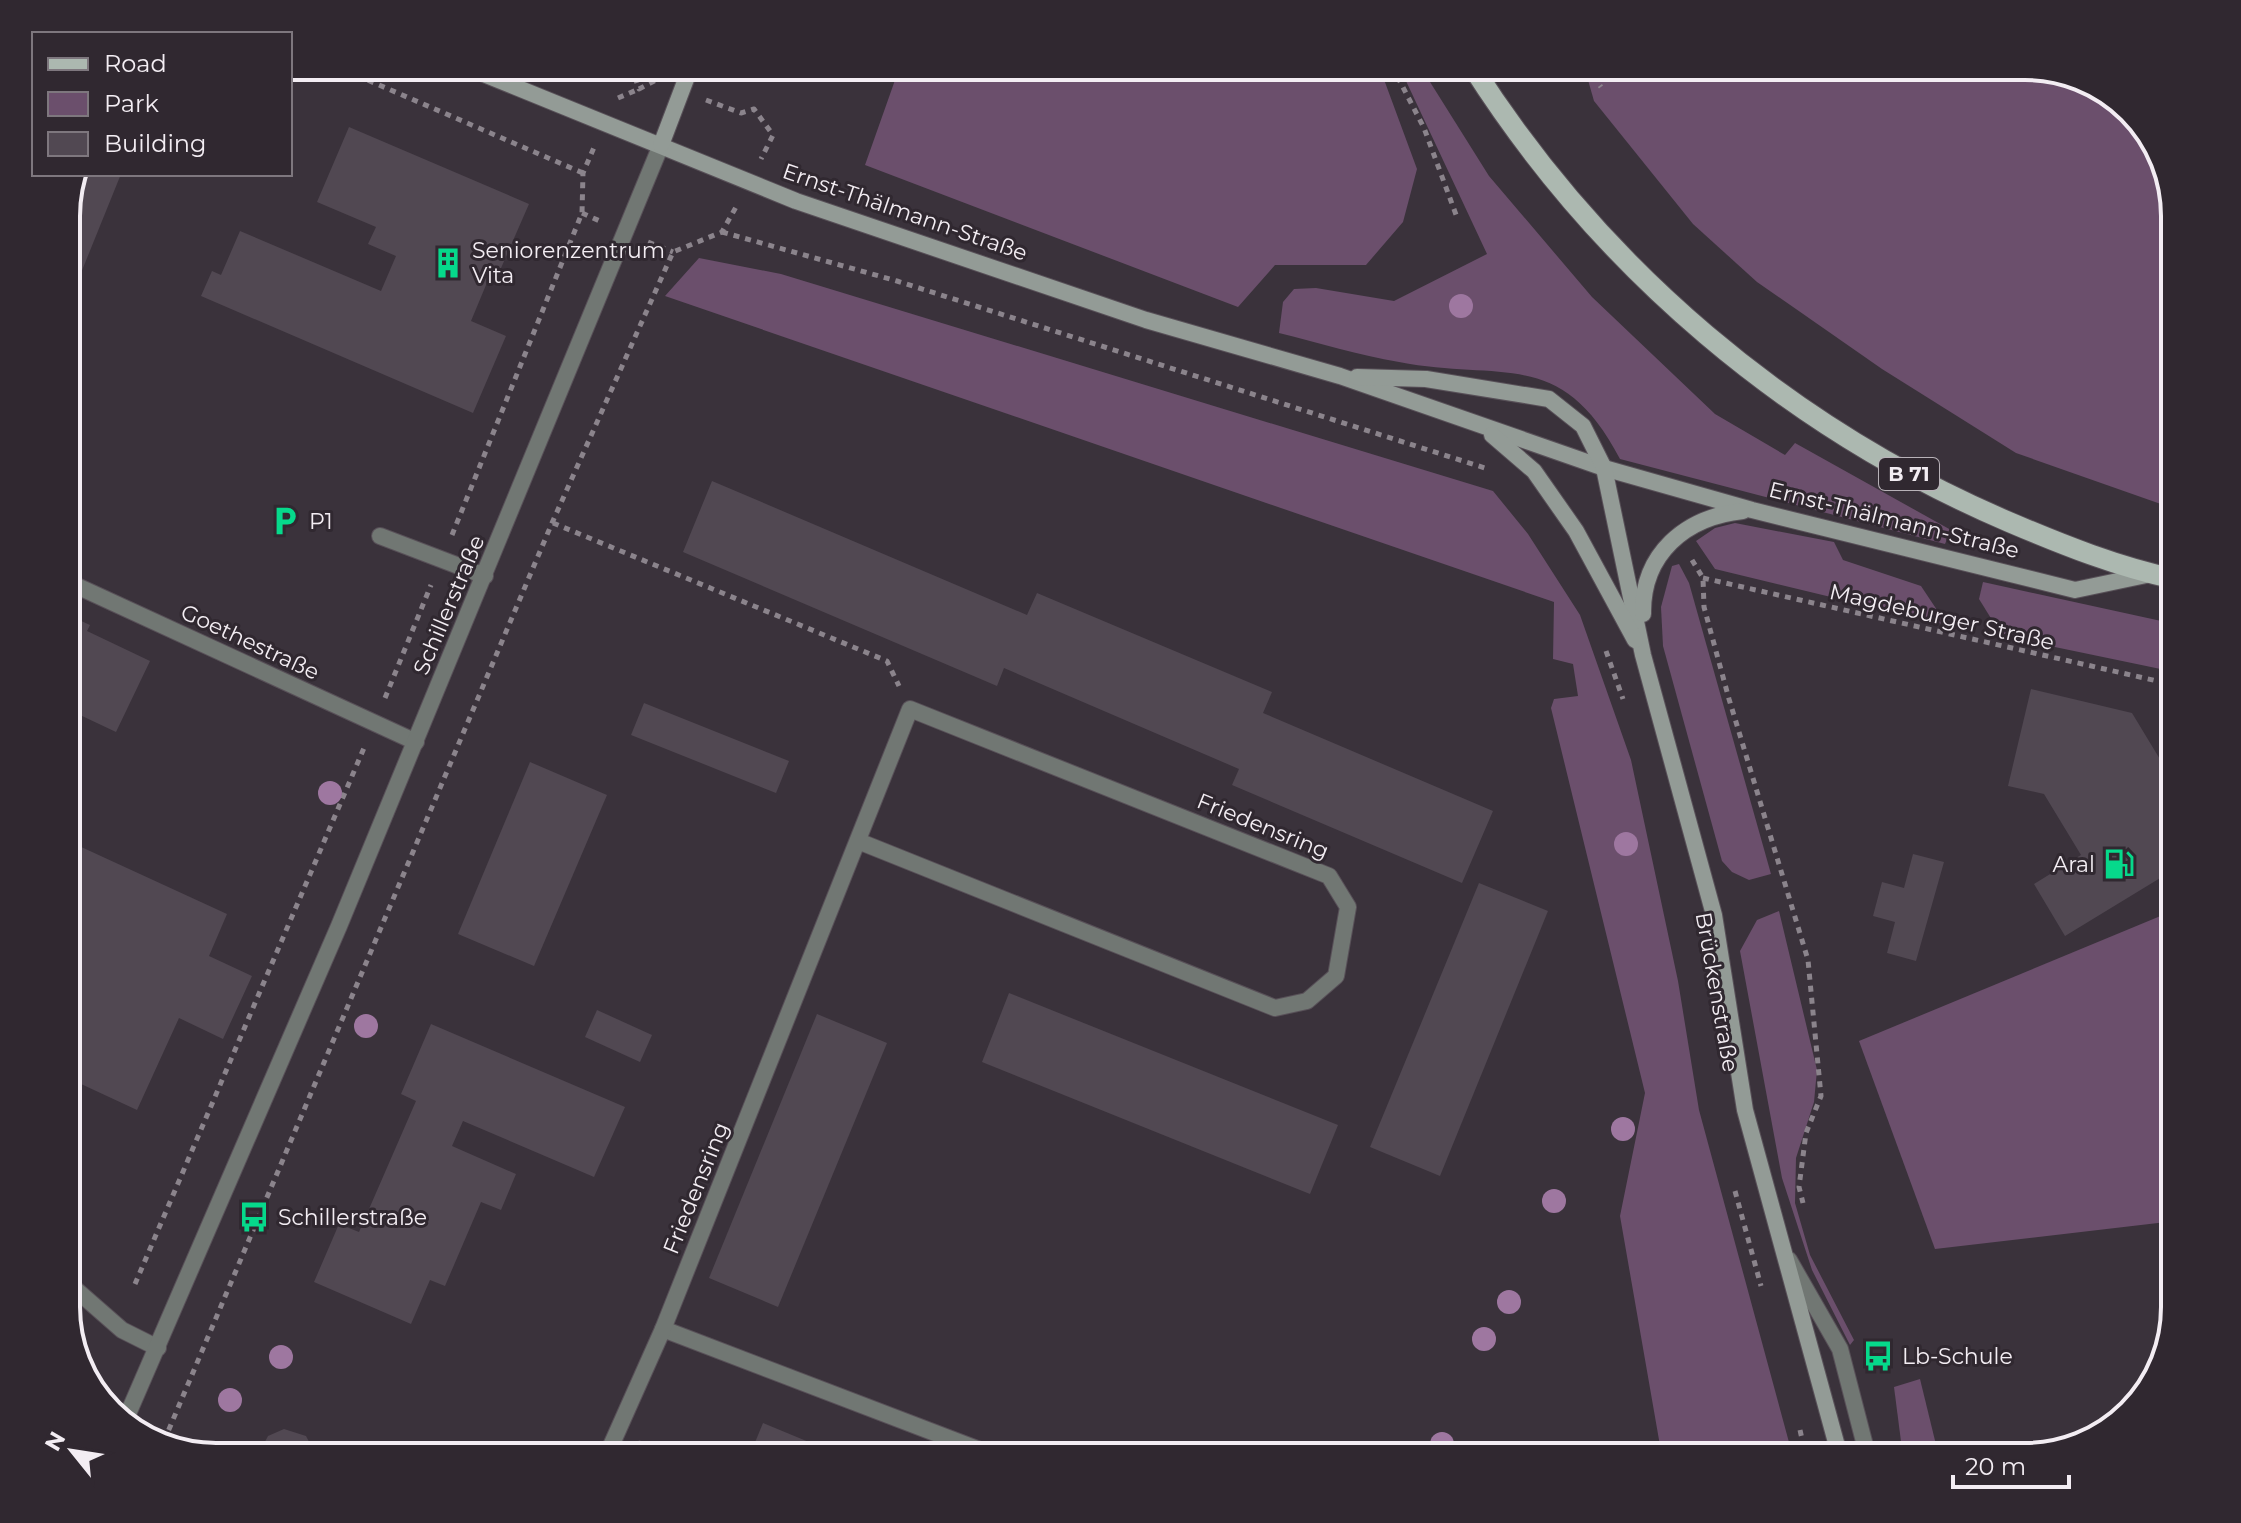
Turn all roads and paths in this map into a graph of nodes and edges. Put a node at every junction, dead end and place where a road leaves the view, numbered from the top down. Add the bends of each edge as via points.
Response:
1 (367, 80) edge
2 (499, 80) edge
3 (636, 80) edge
4 (656, 80) dead end
5 (686, 80) edge
6 (1399, 80) edge
7 (1482, 80) edge
8 (1596, 80) edge
9 (1601, 87) dead end
10 (741, 113) dead end
11 (773, 135) dead end
12 (661, 145) junction
13 (595, 219) dead end
14 (1458, 220) dead end
15 (1340, 376) junction
16 (1485, 429) junction
17 (1604, 468) junction
18 (1489, 469) dead end
19 (1752, 510) junction
20 (552, 523) junction
21 (380, 536) dead end
22 (2151, 574) junction
23 (485, 576) junction
24 (2161, 576) edge
25 (80, 588) edge
26 (1603, 645) dead end
27 (1643, 655) junction
28 (2161, 682) edge
29 (910, 709) junction
30 (1628, 713) dead end
31 (416, 742) junction
32 (858, 841) junction
33 (1731, 1176) dead end
34 (1805, 1213) dead end
35 (1782, 1248) junction
36 (1762, 1291) dead end
37 (80, 1293) edge
38 (663, 1329) junction
39 (158, 1348) junction
40 (130, 1411) edge
41 (1797, 1417) dead end
42 (167, 1434) edge
43 (612, 1443) edge
44 (961, 1443) edge
45 (1803, 1443) edge
46 (1836, 1443) edge
47 (1864, 1443) edge

1 - 13 path via 583,173 582,213
2 - 12 main road, Ernst-Thälmann-Straße
3 - 4 path via 639,89
5 - 12 main road, Schillerstraße
6 - 14 path via 1424,128
7 - 22 main road, B 71 via 1532,153 1607,240 1694,325 1772,388 1869,453 1927,484 2049,539
8 - 9 path
10 - 11 path via 754,109
12 - 15 main road, Ernst-Thälmann-Straße via 796,201 1146,320
12 - 23 street, Schillerstraße
15 - 16 main road, Ernst-Thälmann-Straße
15 - 17 main road, Ernst-Thälmann-Straße via 1426,379 1549,399 1583,426
16 - 17 main road, Ernst-Thälmann-Straße
16 - 27 main road, Brückenstraße via 1543,483 1576,531
17 - 19 main road, Ernst-Thälmann-Straße
17 - 27 main road, Brückenstraße
18 - 20 path via 897,281 722,232 673,252
19 - 22 main road, Ernst-Thälmann-Straße via 2075,590
19 - 27 main road via 1705,518 1678,536 1653,563 1642,589
20 - 29 path via 887,661
20 - 42 path
21 - 23 street
22 - 24 main road, Ernst-Thälmann-Straße / B 71
23 - 31 street, Schillerstraße
25 - 31 street, Goethestraße
26 - 30 path
27 - 35 main road, Brückenstraße via 1714,915 1745,1110
28 - 34 path, Magdeburger Straße via 1703,578 1704,607 1729,699 1808,960 1821,1096 1804,1147 1799,1187
29 - 32 street, Friedensring
29 - 32 street, Friedensring via 1329,876 1348,907 1336,976 1307,1001 1275,1008
31 - 39 street, Schillerstraße
32 - 38 street, Friedensring
33 - 36 path
35 - 46 main road, Brückenstraße
35 - 47 street via 1840,1349
37 - 39 street via 122,1330
38 - 43 street, Friedensring
38 - 44 street
39 - 40 street, Schillerstraße
41 - 45 path

